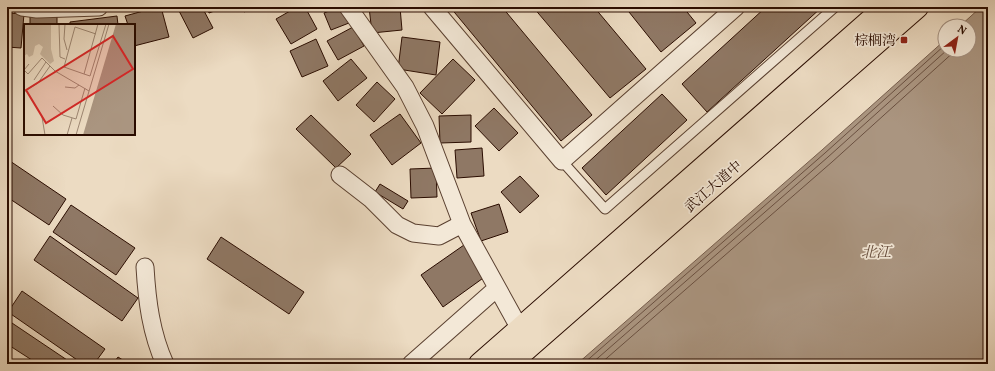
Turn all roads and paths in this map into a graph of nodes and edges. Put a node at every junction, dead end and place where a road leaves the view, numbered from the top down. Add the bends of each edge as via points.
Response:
1 (22, 7) edge
2 (99, 7) edge
3 (348, 7) edge
4 (432, 7) edge
5 (736, 7) edge
6 (835, 7) edge
7 (886, 7) edge
8 (917, 7) edge
9 (562, 161) junction
10 (340, 175) dead end
11 (462, 224) junction
12 (144, 268) dead end
13 (497, 288) junction
14 (520, 329) junction
15 (165, 364) edge
16 (411, 364) edge
17 (480, 364) edge
18 (509, 364) edge

1 - 2 street
3 - 11 street via 405,87 425,126
4 - 9 street
5 - 9 street
6 - 9 lane via 605,209
7 - 14 main road, 武江大道中
8 - 18 main road, 武江大道中
10 - 11 street via 371,199 398,225 413,233 439,236
11 - 13 street
12 - 15 street via 148,309
13 - 14 street
13 - 16 street
14 - 17 main road, 武江大道中

